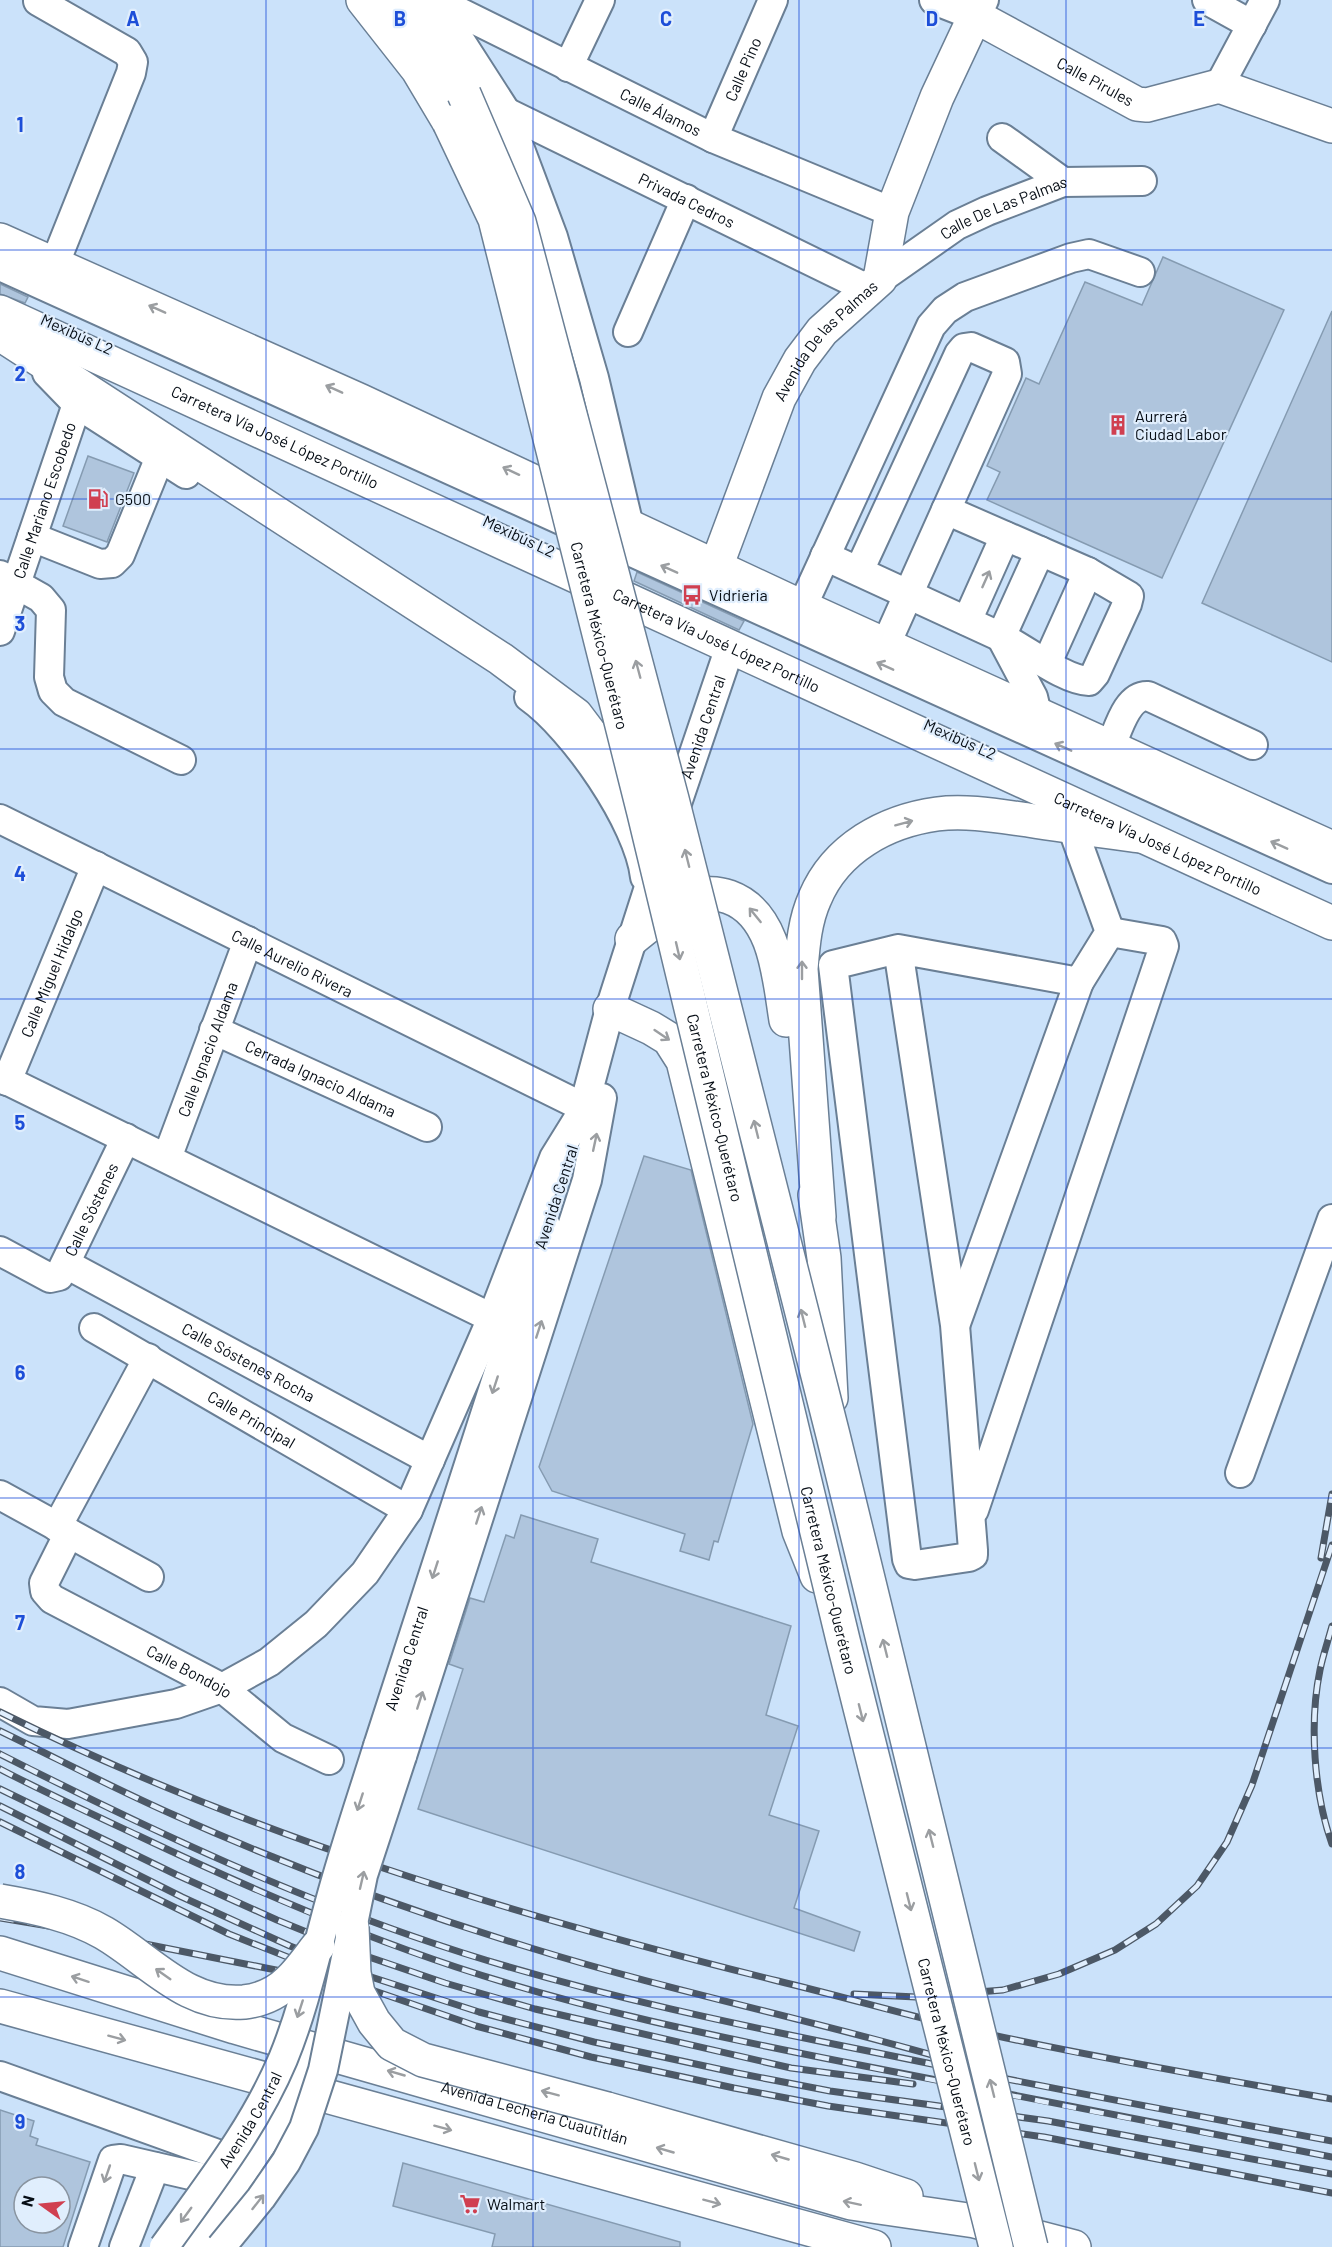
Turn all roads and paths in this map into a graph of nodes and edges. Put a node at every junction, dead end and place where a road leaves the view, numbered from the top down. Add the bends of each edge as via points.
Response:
1 (363, 0) edge
2 (600, 0) edge
3 (773, 0) edge
4 (934, 0) edge
5 (1207, 0) edge
6 (1265, 0) edge
7 (38, 1) edge
8 (424, 4) edge
9 (979, 8) edge
10 (1252, 25) junction
11 (404, 51) junction
12 (568, 67) junction
13 (1219, 86) junction
14 (456, 108) junction
15 (506, 112) junction
16 (1332, 126) edge
17 (713, 138) junction
18 (1002, 138) dead end
19 (1142, 181) dead end
20 (1063, 182) junction
21 (686, 199) junction
22 (892, 212) junction
23 (0, 240) edge
24 (55, 263) junction
25 (0, 266) edge
26 (1140, 272) dead end
27 (874, 284) junction
28 (0, 300) edge
29 (0, 312) edge
30 (628, 332) dead end
31 (12, 342) edge
32 (76, 404) junction
33 (160, 457) junction
34 (554, 491) junction
35 (946, 510) junction
36 (629, 526) junction
37 (1005, 536) junction
38 (32, 537) junction
39 (1040, 550) junction
40 (825, 556) junction
41 (716, 567) junction
42 (859, 571) junction
43 (1088, 572) junction
44 (8, 579) edge
45 (908, 594) junction
46 (802, 607) junction
47 (967, 621) junction
48 (0, 631) edge
49 (1001, 637) junction
50 (886, 644) junction
51 (729, 647) junction
52 (1047, 663) junction
53 (1037, 714) junction
54 (1253, 745) dead end
55 (1110, 748) junction
56 (181, 760) dead end
57 (644, 813) junction
58 (0, 819) edge
59 (1072, 827) junction
60 (1140, 836) junction
61 (1332, 848) edge
62 (96, 866) junction
63 (1332, 869) edge
64 (647, 891) junction
65 (1332, 908) edge
66 (1332, 923) edge
67 (1110, 932) junction
68 (632, 939) junction
69 (248, 941) junction
70 (898, 948) junction
71 (1078, 982) junction
72 (610, 1009) junction
73 (214, 1030) junction
74 (600, 1048) junction
75 (4, 1079) edge
76 (585, 1108) junction
77 (427, 1127) dead end
78 (126, 1138) junction
79 (167, 1158) junction
80 (819, 1217) junction
81 (1332, 1219) edge
82 (0, 1251) edge
83 (60, 1271) junction
84 (492, 1318) junction
85 (955, 1324) junction
86 (94, 1328) dead end
87 (148, 1358) junction
88 (833, 1436) junction
89 (429, 1460) junction
90 (1240, 1473) dead end
91 (0, 1495) edge
92 (408, 1510) junction
93 (971, 1520) junction
94 (63, 1530) junction
95 (148, 1577) dead end
96 (843, 1640) junction
97 (222, 1688) junction
98 (0, 1702) edge
99 (390, 1751) junction
100 (329, 1760) dead end
101 (0, 1900) edge
102 (352, 1927) junction
103 (318, 1946) junction
104 (0, 1953) edge
105 (0, 2006) edge
106 (312, 2049) junction
107 (0, 2076) edge
108 (299, 2088) junction
109 (155, 2167) junction
110 (241, 2175) junction
111 (975, 2221) junction
112 (83, 2247) edge
113 (124, 2247) edge
114 (164, 2247) edge
115 (193, 2247) edge
116 (221, 2247) edge
117 (873, 2247) edge
118 (996, 2247) edge
119 (1031, 2247) edge
120 (1074, 2247) edge

1 - 11 main road, Carretera México-Querétaro
2 - 12 street
3 - 17 street, Calle Pino
4 - 9 street, Calle Pirules
5 - 10 street
6 - 10 street
7 - 24 street via 127,52 133,62
8 - 12 street, Calle Álamos
8 - 14 main road, Carretera México-Querétaro
8 - 15 street
9 - 13 main road, Calle Pirules via 1137,104 1147,105
9 - 22 main road, Avenida De las Palmas via 937,97
10 - 13 street
11 - 14 main road, Carretera México-Querétaro
11 - 34 street via 483,229 542,416
12 - 17 street, Calle Álamos
13 - 16 main road
14 - 57 main road, Carretera México-Querétaro, bridge via 495,219
88 -> 14 main road, Carretera México-Querétaro, bridge via 672,799 519,222
15 - 21 street, Privada Cedros
15 - 36 street via 554,237 594,378
17 - 22 street, Calle Álamos
18 - 20 street
19 - 20 street, Calle De Las Palmas
20 - 27 street, Calle De Las Palmas via 957,225
21 - 27 street, Privada Cedros
21 - 30 street
22 - 27 main road, Avenida De las Palmas
23 - 24 main road
34 -> 24 main road
63 -> 25 street, Mexibús L2
26 - 40 street via 1089,254 965,297 945,310 931,326
27 - 41 main road, Avenida De las Palmas via 822,331 800,360 779,398
28 - 65 street, Mexibús L2 via 342,452 726,633
29 - 51 main road, Carretera Vía José López Portillo via 334,462
31 - 32 street
31 - 57 main road via 501,659 576,715
32 - 33 street
32 - 38 street, Calle Mariano Escobedo
33 - 38 street via 120,555 112,563 100,564
33 - 64 street via 506,681 557,721 616,802 644,868
34 - 36 main road
35 - 37 street
35 - 42 street via 1007,374 1005,362 971,347 959,354
35 - 45 street
36 - 41 main road
37 - 39 street
47 -> 37 street
38 - 44 street, Calle Mariano Escobedo
39 - 43 street
39 - 49 street
40 - 42 street
40 - 46 street
41 - 46 main road
42 - 45 street
43 - 52 street
43 - 52 street via 1124,591 1129,596 1127,604 1089,681 1080,681
44 - 48 street, Calle Mariano Escobedo
44 - 56 street via 41,598 51,610 49,677 53,692 64,702
45 - 47 street
45 - 50 street
46 - 50 main road
47 - 49 street
49 - 52 street
49 - 53 street via 1033,697
50 - 53 main road
51 - 60 main road, Carretera Vía José López Portillo
51 - 64 street, Avenida Central
53 - 55 main road
54 - 55 street via 1148,696 1140,696 1132,701
55 - 61 main road
57 -> 96 main road, Carretera México-Querétaro, bridge
58 - 62 street, Calle Aurelio Rivera
59 - 60 main road
59 - 67 street
80 -> 59 main road via 801,969 804,932 815,897 828,875 864,839 889,826 938,814 987,815
60 - 66 main road, Carretera Vía José López Portillo
62 - 69 street, Calle Aurelio Rivera
62 - 75 street, Calle Miguel Hidalgo
64 - 68 street, Avenida Central
67 - 71 street
67 - 93 street via 1162,941 1164,946
68 - 72 street, Avenida Central
80 -> 68 main road via 780,982 761,921 747,905 730,897 695,896 672,908
69 - 73 street, Calle Ignacio Aldama
69 - 76 street, Calle Aurelio Rivera
70 - 71 street
70 - 85 street
70 - 93 street via 838,963 833,965 833,971 909,1564 973,1555
71 - 85 street
72 - 74 street, Avenida Central
72 -> 96 main road, bridge via 669,1039 683,1061 800,1531
73 - 77 street, Cerrada Ignacio Aldama
73 - 79 street, Calle Ignacio Aldama
74 - 76 street, Avenida Central
99 -> 74 street, Avenida Central via 587,1180 601,1112 604,1081
75 - 78 street
76 - 84 street via 554,1158
76 -> 99 street, Avenida Central
78 - 79 street
78 - 83 street, Calle Sóstenes
79 - 84 street
80 - 88 main road, bridge
81 - 90 street
82 - 83 street, Calle Sóstenes Rocha
83 - 89 street, Calle Sóstenes Rocha
84 - 89 street
85 - 93 street
86 - 87 street, Calle Principal
87 - 92 street, Calle Principal
87 - 94 street
119 -> 88 main road, Carretera México-Querétaro, bridge
89 - 92 street
91 - 94 street
92 - 97 street via 365,1573 316,1624 269,1662
94 - 95 street
94 - 97 street, Calle Bondojo via 44,1583 52,1599
96 -> 118 main road, Carretera México-Querétaro, bridge
97 - 98 street via 176,1704 68,1724 33,1721
97 - 100 street, Calle Bondojo via 283,1738
102 -> 99 street, Avenida Central, bridge
99 -> 103 street, Avenida Central, bridge via 340,1866
103 -> 101 main road, bridge via 289,1982 269,1995 255,2001 216,2001 184,1989 85,1923
111 -> 102 main road, bridge via 855,2179 423,2060 392,2044 358,1993
116 -> 102 street, Avenida Central, bridge via 261,2198 304,2128 323,2070
103 -> 114 street, Avenida Central, bridge via 284,2058 262,2104
106 -> 104 main road, Avenida Lecheria Cuautitlán
105 -> 108 main road
106 - 108 street
111 -> 106 main road, Avenida Lecheria Cuautitlán via 852,2203
107 - 110 street
108 - 110 street
108 -> 117 main road
109 - 110 street
109 -> 112 street via 113,2160
109 - 113 street
110 - 115 street
111 - 120 main road, Avenida Lecheria Cuautitlán

